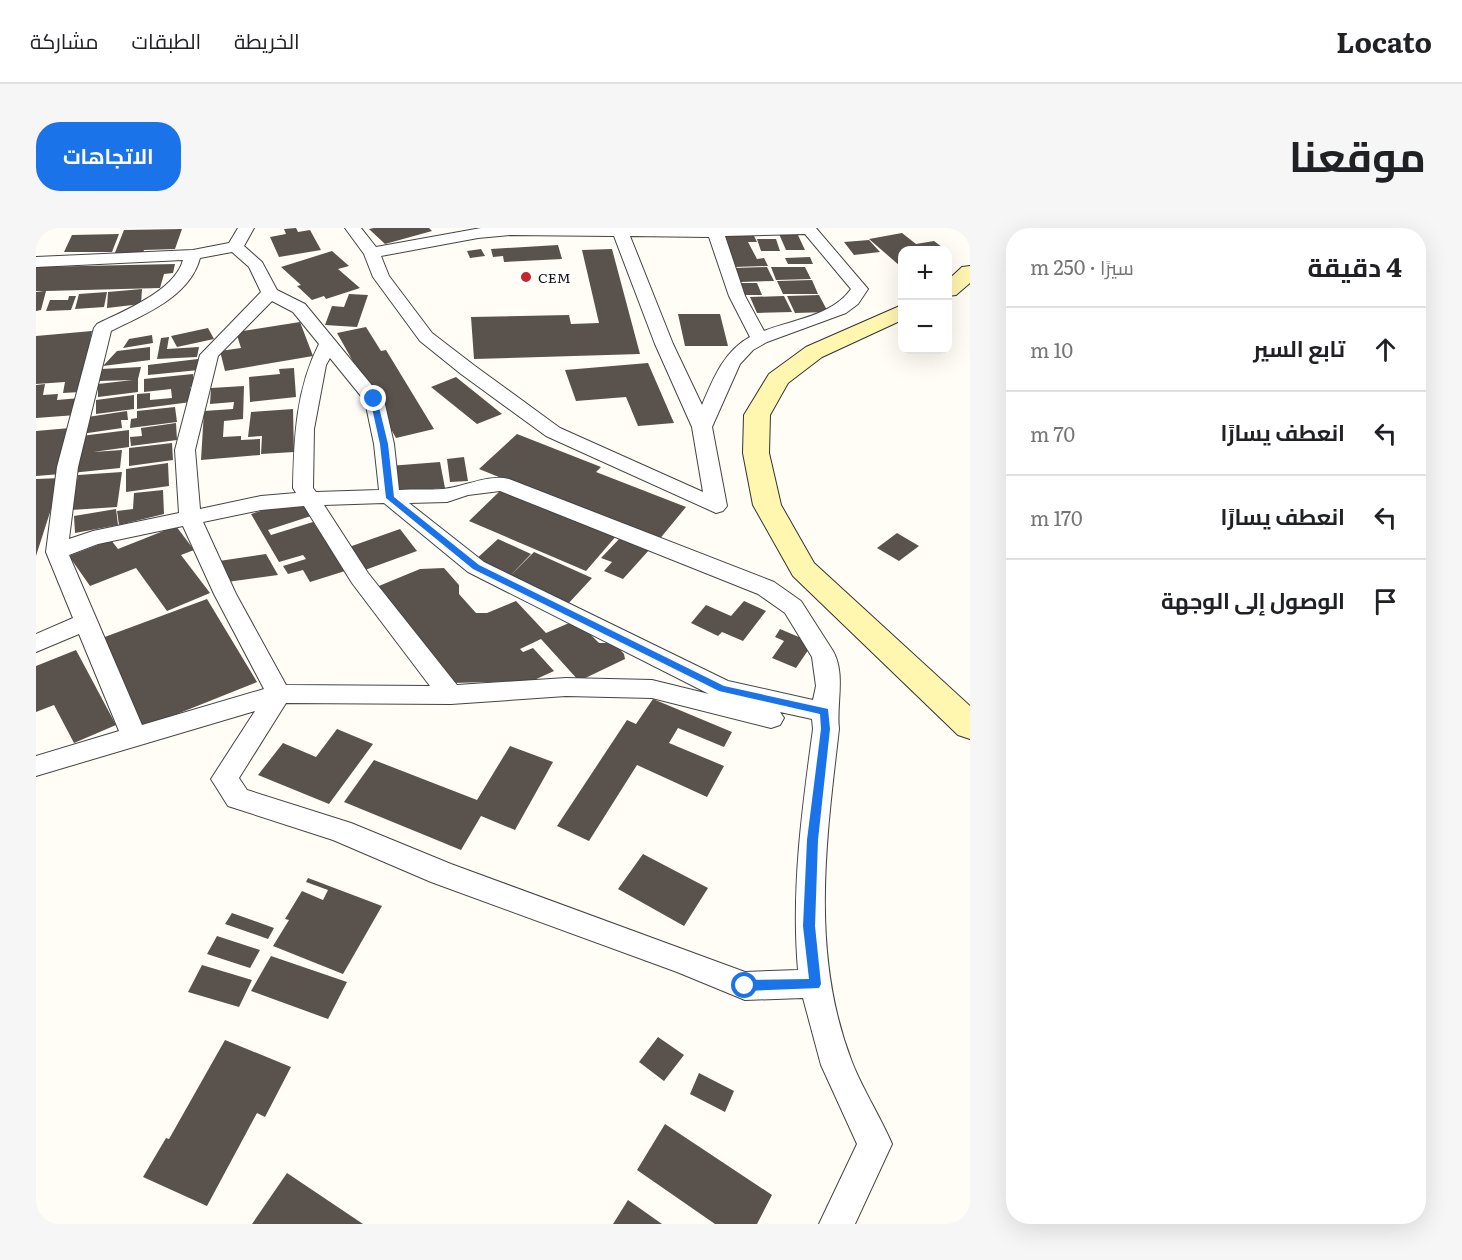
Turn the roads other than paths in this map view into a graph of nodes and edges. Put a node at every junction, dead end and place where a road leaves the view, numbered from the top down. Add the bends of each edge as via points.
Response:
1 (352, 228) edge
2 (809, 228) edge
3 (620, 230) edge
4 (715, 230) edge
5 (240, 237) edge
6 (372, 253) junction
7 (193, 255) junction
8 (36, 262) edge
9 (970, 272) edge
10 (952, 287) edge
11 (270, 293) junction
12 (898, 314) edge
13 (760, 339) junction
14 (328, 343) junction
15 (702, 427) junction
16 (309, 498) junction
17 (390, 498) junction
18 (190, 517) junction
19 (57, 552) junction
20 (87, 622) junction
21 (36, 643) edge
22 (279, 694) junction
23 (451, 695) junction
24 (825, 720) junction
25 (970, 726) edge
26 (134, 737) junction
27 (36, 766) edge
28 (815, 984) junction
29 (837, 1224) edge

1 - 6 street
2 - 4 street
2 - 13 street via 860,289 855,300 841,310
3 - 4 street
3 - 6 street via 489,232
3 - 15 street via 664,344
4 - 13 street via 737,296
5 - 7 street
5 - 11 street
6 - 15 street via 381,277 426,337 468,370 554,432 716,506
7 - 8 street
7 - 19 street via 192,264 167,294 103,328 78,418 58,519
9 - 10 main road
11 - 14 street via 299,308
11 - 18 street via 209,355 185,450
12 - 25 main road via 814,352 778,379 757,415 756,453 767,505 803,569
13 - 15 street via 746,347 730,368
14 - 16 street via 317,365 304,429 303,488
14 - 17 street via 374,399
16 - 17 street
16 - 18 street
16 - 23 street via 360,578
17 - 24 street via 476,567 722,688
17 - 24 street via 447,495 502,484 766,588 793,607 824,657 828,686
18 - 19 street via 93,538
18 - 22 street via 225,594
19 - 20 street
20 - 21 street
20 - 26 street
22 - 23 street
22 - 26 street
22 - 28 street via 224,779 238,798 341,831 441,873 745,986
23 - 24 street via 566,687 652,689 721,707
24 - 28 street via 811,872 809,926
26 - 27 street
28 - 29 street via 837,1065 876,1144

